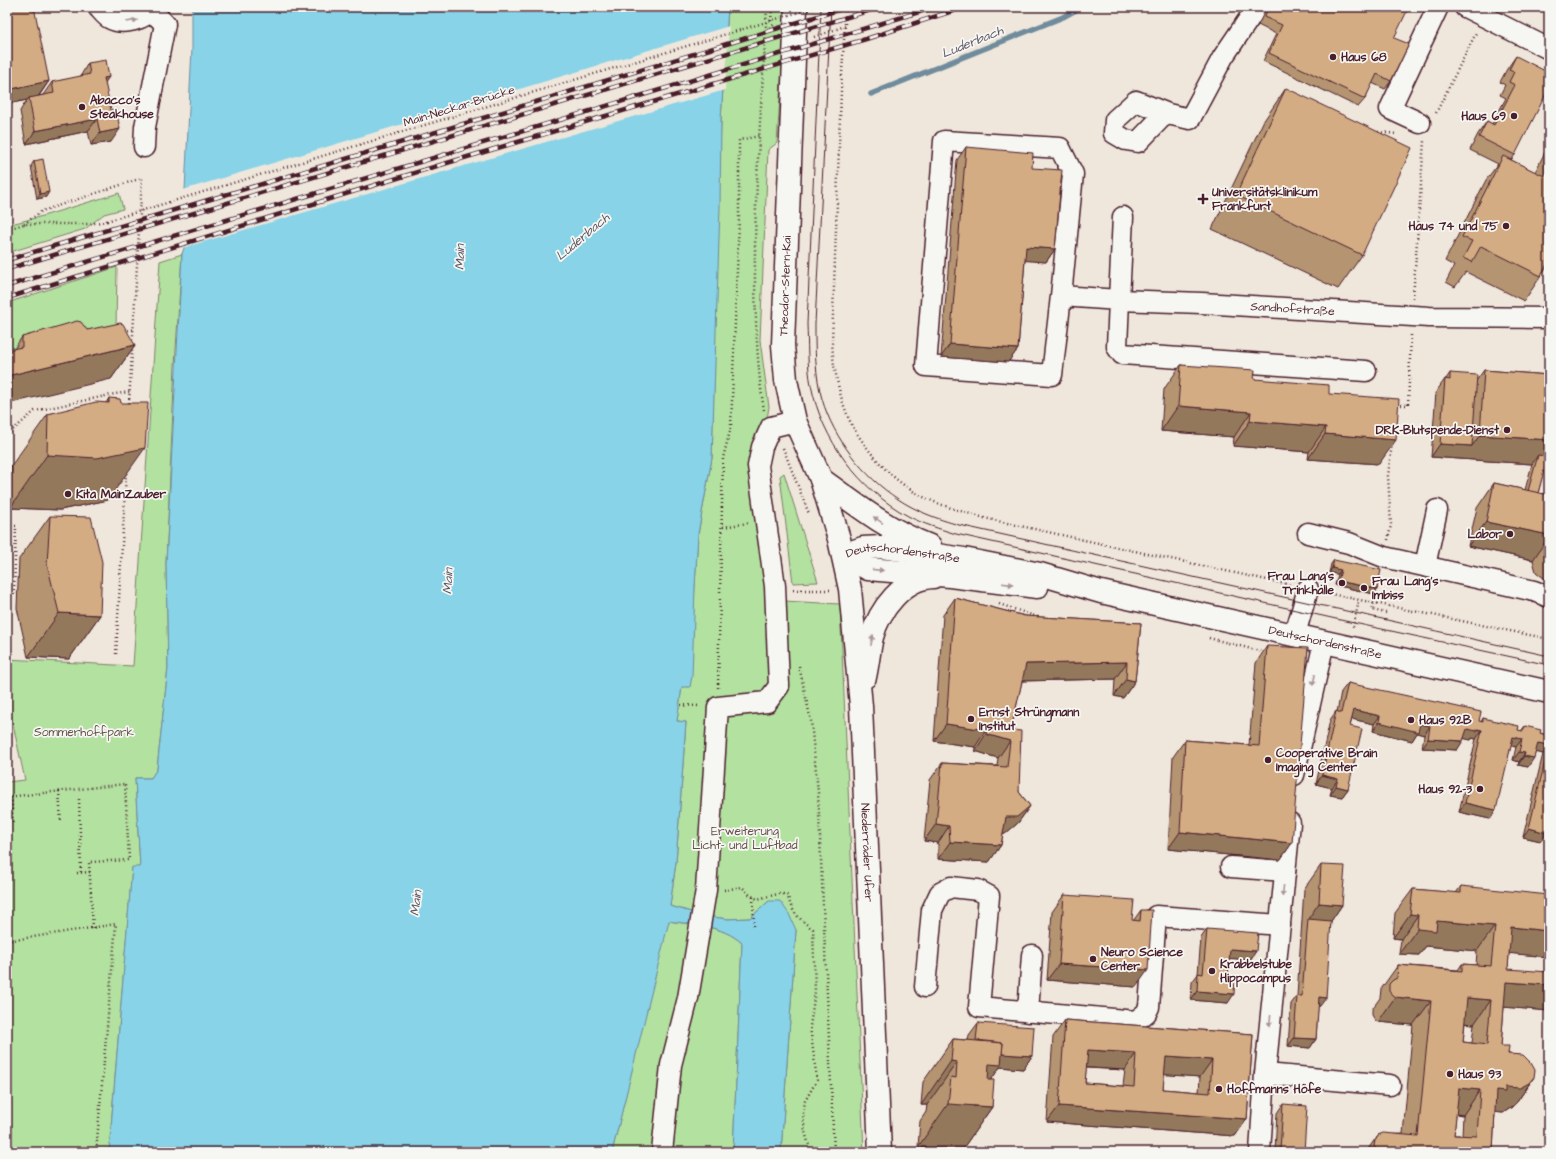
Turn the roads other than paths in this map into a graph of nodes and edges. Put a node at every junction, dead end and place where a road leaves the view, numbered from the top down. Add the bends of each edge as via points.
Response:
1 (98, 7) edge
2 (796, 7) edge
3 (1257, 7) edge
4 (1438, 7) edge
5 (1465, 7) edge
6 (153, 9) edge
7 (1549, 49) edge
8 (1168, 114) dead end
9 (1426, 126) road end
10 (144, 147) dead end
11 (1123, 217) dead end
12 (1061, 296) junction
13 (1119, 300) junction
14 (1549, 318) edge
15 (1366, 371) dead end
16 (795, 421) junction
17 (821, 479) junction
18 (1437, 510) dead end
19 (1308, 533) dead end
20 (843, 554) junction
21 (964, 559) junction
22 (1425, 566) junction
23 (950, 576) junction
24 (1308, 589) road end
25 (1102, 592) junction
26 (1549, 597) edge
27 (1295, 634) junction
28 (1324, 642) junction
29 (1549, 692) edge
30 (860, 706) junction
31 (1231, 867) dead end
32 (1285, 871) junction
33 (1280, 925) junction
34 (1032, 955) dead end
35 (925, 987) dead end
36 (1028, 1012) junction
37 (1265, 1074) junction
38 (1390, 1085) dead end
39 (662, 1152) edge
40 (880, 1152) edge
41 (1260, 1152) edge

1 -> 6 street via 109,18 125,22 139,20
2 - 16 main road, Theodor-Stern-Kai via 783,345 786,380
3 - 8 street via 1223,57 1190,119
4 - 9 street via 1390,109
5 - 7 street
6 - 10 street via 165,24 145,127
11 - 13 street
12 - 12 street via 1073,174 1060,148 944,141 926,366 1052,374
12 - 13 street, Sandhofstraße
13 - 14 street, Sandhofstraße via 1412,316
13 - 15 street via 1117,347 1122,354
16 - 17 main road, Theodor-Stern-Kai
16 - 39 street via 771,427 758,466 775,586 778,686 767,702 718,707 704,898 688,998 671,1065
17 - 20 main road, Theodor-Stern-Kai
21 -> 17 main road via 891,529
18 - 22 street
19 - 22 street via 1349,543 1384,557
20 - 21 main road, Deutschordenstraße via 882,546
20 -> 23 main road, Deutschordenstraße via 868,569
20 - 30 main road, Niederräder Ufer via 850,589
21 - 25 main road, Deutschordenstraße via 1040,574
22 - 26 street via 1534,591
23 -> 25 main road, Deutschordenstraße via 1034,587
30 -> 23 main road via 872,636 880,617 893,599 907,586 928,577
24 - 27 street
25 - 27 main road, Deutschordenstraße
27 - 28 main road, Deutschordenstraße
28 - 29 main road, Deutschordenstraße
28 -> 32 street via 1294,776
30 - 40 main road, Niederräder Ufer
31 - 32 street
32 -> 33 street
33 - 36 street via 1149,915 1149,1007 1146,1014 1136,1021
33 -> 37 street
34 - 36 street
35 - 36 street via 932,910 940,892 951,887 978,890 989,896 979,1007
37 - 38 street
37 - 41 street

